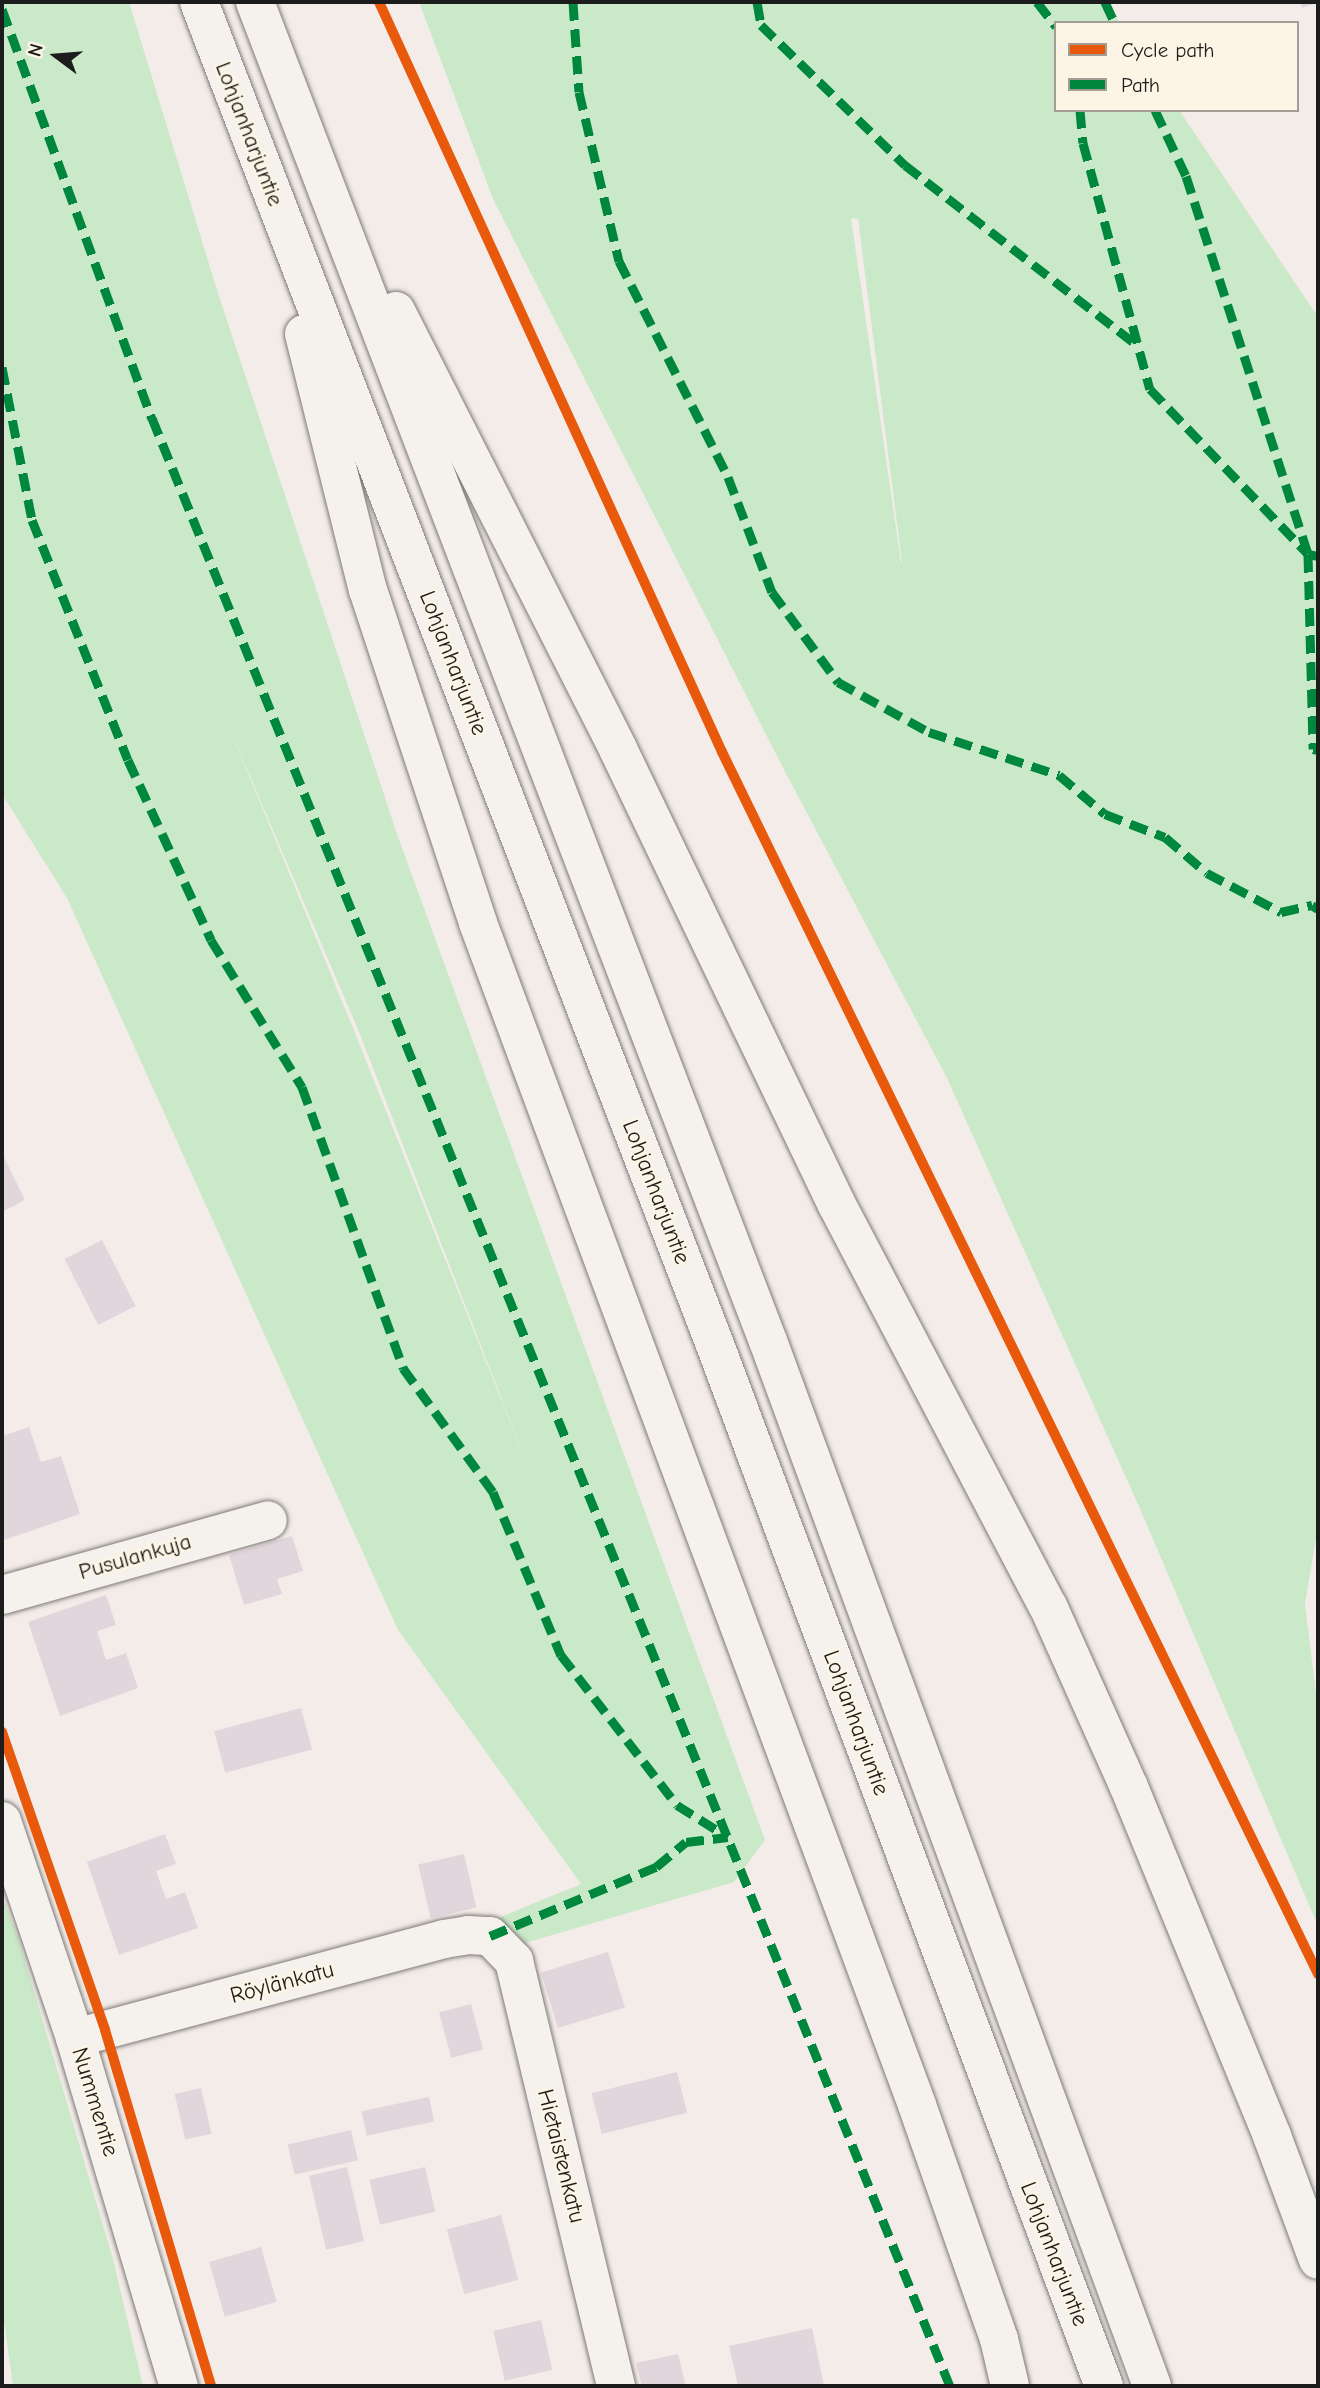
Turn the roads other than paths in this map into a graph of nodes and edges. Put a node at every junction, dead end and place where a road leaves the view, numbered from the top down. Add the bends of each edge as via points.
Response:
1 (199, 2) edge
2 (255, 2) edge
3 (308, 142) junction
4 (263, 169) junction
5 (268, 1520) dead end
6 (2, 1595) edge
7 (2, 1821) edge
8 (489, 1936) joint
9 (75, 2038) junction
10 (1272, 2136) junction
11 (1318, 2202) edge
12 (1318, 2260) edge
13 (179, 2386) edge
14 (616, 2386) edge
15 (1010, 2386) edge
16 (1104, 2386) edge
17 (1152, 2386) edge

1 - 4 main road, Lohjanharjuntie
2 - 3 main road, Lohjanharjuntie
3 - 10 main road via 594,701 836,1203 1048,1606 1129,1787
3 - 17 main road, Lohjanharjuntie via 768,1341
4 - 15 main road via 368,590 478,923 917,2105 999,2339
4 - 16 main road, Lohjanharjuntie via 715,1345
5 - 6 main road, Pusulankuja
7 - 9 main road, Nummentie
8 - 9 main road, Röylänkatu via 444,1939
8 - 14 main road, Hietaistenkatu via 514,1961
9 - 13 main road, Nummentie
10 - 11 main road
10 - 12 main road

